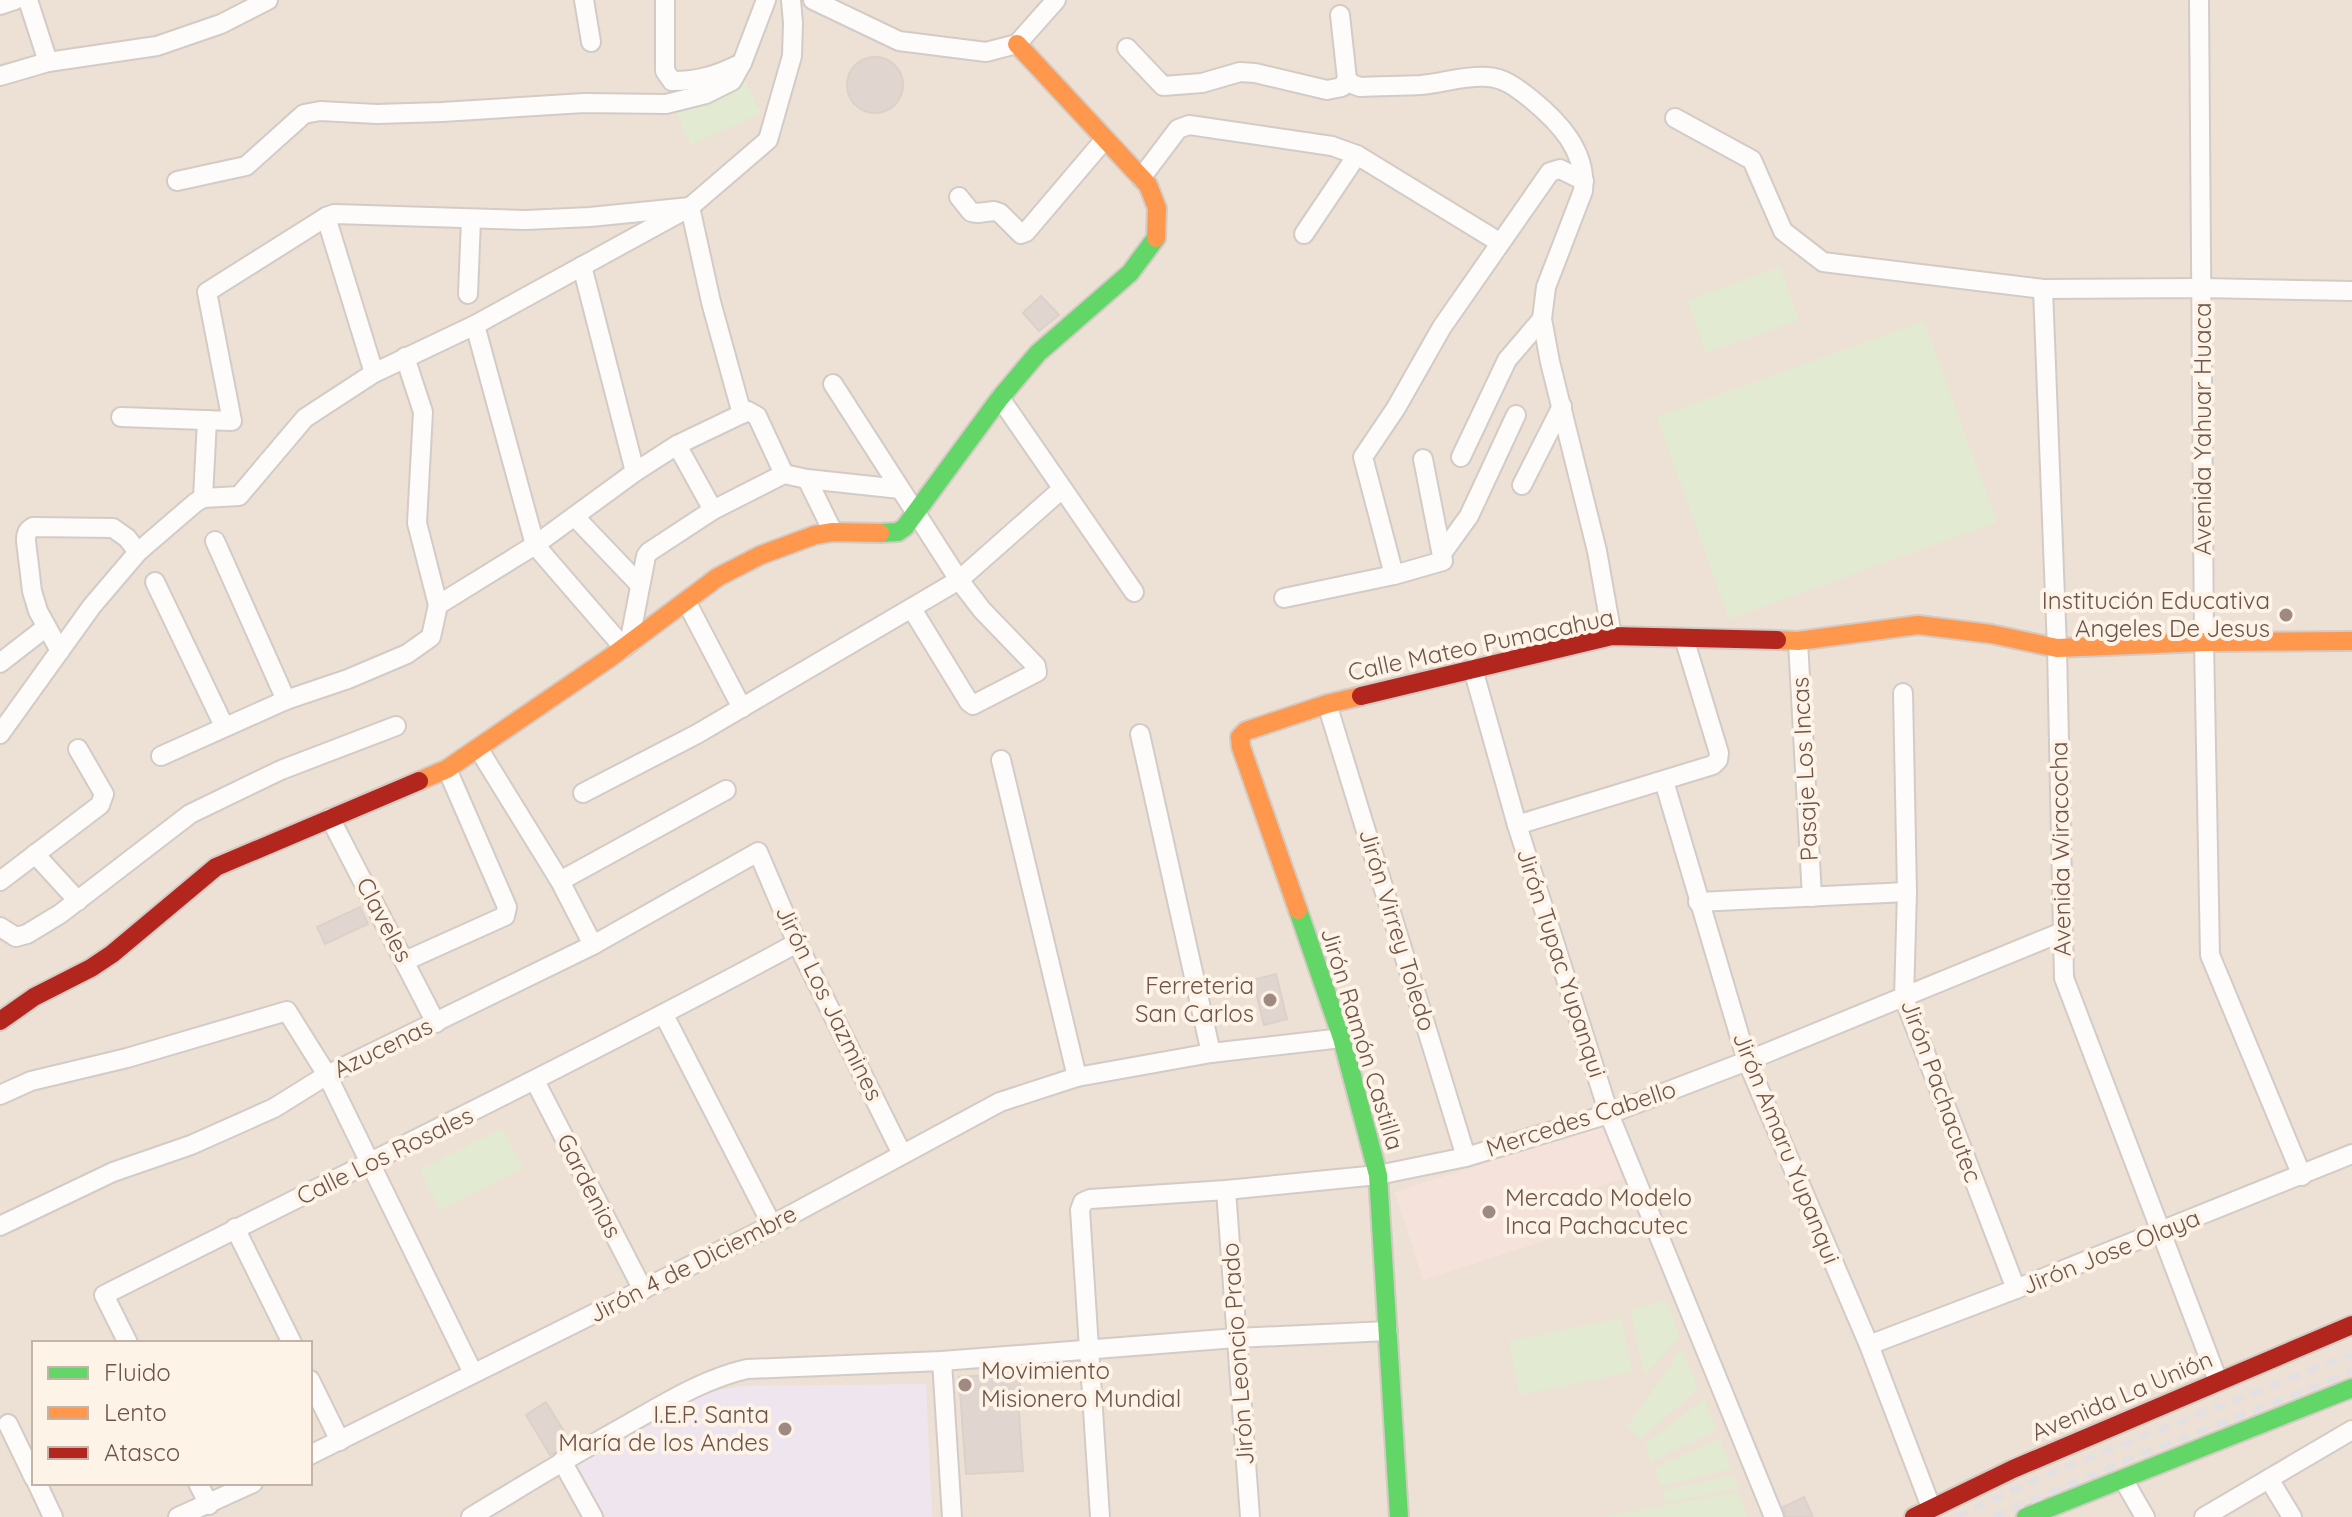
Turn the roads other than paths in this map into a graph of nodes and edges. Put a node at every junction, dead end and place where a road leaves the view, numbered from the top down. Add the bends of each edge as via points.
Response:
1 (15, 0) edge
2 (28, 0) edge
3 (268, 0) edge
4 (584, 0) edge
5 (665, 0) edge
6 (766, 0) edge
7 (791, 0) edge
8 (813, 0) edge
9 (1056, 0) edge
10 (2199, 0) edge
11 (0, 5) edge
12 (1340, 15) dead end
13 (591, 42) dead end
14 (1017, 44) junction
15 (1127, 48) dead end
16 (48, 62) junction
17 (742, 63) junction
18 (0, 76) edge
19 (1347, 79) junction
20 (1675, 118) dead end
21 (1105, 139) junction
22 (1357, 155) junction
23 (1141, 178) junction
24 (177, 181) dead end
25 (1584, 181) junction
26 (959, 197) dead end
27 (690, 207) junction
28 (326, 217) junction
29 (471, 220) junction
30 (1304, 234) dead end
31 (1499, 242) junction
32 (582, 266) junction
33 (2202, 288) junction
34 (2043, 289) junction
35 (2352, 291) edge
36 (468, 294) dead end
37 (1542, 319) junction
38 (475, 325) junction
39 (405, 357) junction
40 (374, 373) junction
41 (833, 384) dead end
42 (1000, 398) junction
43 (1562, 406) junction
44 (742, 414) junction
45 (1516, 415) dead end
46 (121, 417) dead end
47 (207, 420) junction
48 (677, 445) junction
49 (1461, 457) dead end
50 (1423, 459) dead end
51 (635, 472) junction
52 (784, 474) junction
53 (807, 479) junction
54 (1522, 485) dead end
55 (900, 489) junction
56 (1062, 489) junction
57 (203, 498) junction
58 (713, 510) junction
59 (916, 513) junction
60 (575, 517) junction
61 (833, 532) junction
62 (215, 541) dead end
63 (535, 545) junction
64 (138, 552) junction
65 (1443, 552) junction
66 (1394, 575) junction
67 (959, 580) junction
68 (155, 582) dead end
69 (639, 584) junction
70 (1134, 592) dead end
71 (1284, 598) dead end
72 (686, 601) junction
73 (438, 605) junction
74 (912, 609) junction
75 (45, 628) junction
76 (1612, 636) junction
77 (1684, 638) junction
78 (1798, 641) junction
79 (2352, 641) edge
80 (2204, 642) junction
81 (627, 646) junction
82 (2057, 648) junction
83 (60, 651) junction
84 (0, 663) edge
85 (1473, 669) junction
86 (1903, 693) dead end
87 (286, 700) junction
88 (0, 703) edge
89 (1327, 704) junction
90 (742, 708) junction
91 (224, 726) junction
92 (396, 726) dead end
93 (5, 728) edge
94 (1246, 731) joint
95 (1140, 734) dead end
96 (478, 748) junction
97 (78, 749) dead end
98 (161, 756) dead end
99 (1001, 760) dead end
100 (447, 769) junction
101 (1664, 781) junction
102 (726, 790) dead end
103 (583, 793) dead end
104 (330, 818) junction
105 (1517, 825) junction
106 (758, 852) joint
107 (35, 854) junction
108 (0, 881) edge
109 (560, 881) junction
110 (1907, 892) junction
111 (1812, 897) junction
112 (78, 901) junction
113 (1698, 902) junction
114 (0, 927) edge
115 (2062, 932) junction
116 (797, 943) junction
117 (593, 945) junction
118 (405, 961) junction
119 (1904, 998) junction
120 (664, 1015) junction
121 (0, 1021) edge
122 (436, 1023) junction
123 (1342, 1038) junction
124 (1211, 1053) junction
125 (1747, 1061) junction
126 (327, 1075) junction
127 (1077, 1077) junction
128 (535, 1081) junction
129 (0, 1095) edge
130 (1609, 1114) junction
131 (902, 1154) junction
132 (2352, 1154) edge
133 (1466, 1157) junction
134 (370, 1164) junction
135 (1378, 1175) junction
136 (2302, 1176) junction
137 (1226, 1190) junction
138 (772, 1225) junction
139 (0, 1226) edge
140 (235, 1228) junction
141 (2160, 1233) junction
142 (2016, 1289) junction
143 (643, 1290) junction
144 (2352, 1325) edge
145 (1388, 1331) junction
146 (1236, 1338) junction
147 (127, 1341) edge
148 (291, 1341) edge
149 (1869, 1345) junction
150 (1088, 1350) junction
151 (942, 1361) junction
152 (473, 1373) junction
153 (2218, 1381) junction
154 (312, 1384) edge
155 (2352, 1388) edge
156 (8, 1424) dead end
157 (2352, 1430) edge
158 (340, 1441) junction
159 (312, 1454) edge
160 (562, 1461) junction
161 (32, 1474) edge
162 (2123, 1479) junction
163 (2269, 1479) junction
164 (37, 1485) edge
165 (199, 1485) edge
166 (249, 1485) edge
167 (209, 1505) junction
168 (1931, 1507) junction
169 (53, 1517) edge
170 (178, 1517) edge
171 (471, 1517) edge
172 (593, 1517) edge
173 (952, 1517) edge
174 (1100, 1517) edge
175 (1250, 1517) edge
176 (1399, 1517) edge
177 (1774, 1517) edge
178 (1914, 1517) edge
179 (2026, 1517) edge
180 (2145, 1517) edge
181 (2204, 1517) edge
182 (2292, 1517) edge

1 - 11 street
2 - 16 street
3 - 16 street via 221,24 157,46
4 - 13 street
5 - 17 street via 665,71 672,81 713,77
6 - 17 street
7 - 27 street via 792,56 768,140
8 - 14 street via 899,41 986,52
9 - 14 street
10 - 33 street, Avenida Yahuar Huaca
12 - 19 street
14 - 21 street
15 - 19 street via 1163,86 1202,83 1240,72 1327,90 1342,87
16 - 18 street
17 - 24 street via 732,81 666,104 304,114 246,166
19 - 25 street via 1360,87 1502,79 1556,120 1581,163
20 - 34 street via 1752,160 1783,231 1823,262
21 - 23 street
21 - 26 street via 1021,234 1000,213 971,212
22 - 23 street via 1332,146 1189,125 1178,129
22 - 30 street
22 - 31 street
23 - 42 street via 1157,208 1156,239 1130,273 1038,353
25 - 31 street via 1560,169 1550,172
25 - 37 street via 1546,287
27 - 29 street via 590,217
27 - 32 street
27 - 44 street
28 - 29 street
28 - 40 street
28 - 47 street via 207,292 232,421
29 - 36 street
31 - 66 street via 1363,457
32 - 38 street
32 - 51 street
33 - 34 street
33 - 35 street
33 - 80 street, Avenida Yahuar Huaca
34 - 82 street, Avenida Wiracocha
37 - 43 street
37 - 49 street via 1507,360
38 - 39 street
38 - 63 street
39 - 40 street
39 - 73 street via 423,412 417,523
40 - 57 street via 305,418 239,496
41 - 55 street
42 - 56 street
42 - 59 street
43 - 54 street
43 - 76 street
44 - 48 street
44 - 52 street via 757,416
45 - 65 street via 1469,516
46 - 47 street
47 - 57 street
48 - 51 street
48 - 58 street
50 - 65 street
51 - 60 street
52 - 53 street
52 - 58 street
53 - 55 street
53 - 61 street
55 - 59 street
56 - 67 street
56 - 70 street
57 - 64 street
58 - 69 street via 649,552
59 - 61 street via 898,532
59 - 67 street
60 - 63 street
60 - 69 street
61 - 72 street via 761,555
62 - 87 street
63 - 73 street
63 - 81 street
64 - 75 street via 113,528 29,529 32,591
64 - 83 street
65 - 66 street via 1441,563
66 - 71 street
67 - 74 street
67 - 74 street via 1037,672 973,705
68 - 91 street
69 - 81 street
72 - 81 street
72 - 90 street
73 - 87 street via 431,637 407,654
74 - 90 street
75 - 83 street
75 - 84 street
76 - 77 street, Calle Mateo Pumacahua
76 - 85 street, Calle Mateo Pumacahua
77 - 78 street, Calle Mateo Pumacahua
77 - 101 street via 1719,753 1713,765
78 - 82 street, Calle Mateo Pumacahua via 1918,625
78 - 111 street, Pasaje Los Incas
79 - 80 street, Calle Mateo Pumacahua
80 - 82 street, Calle Mateo Pumacahua
80 - 136 street, Avenida Yahuar Huaca via 2210,955
81 - 96 street
82 - 115 street, Avenida Wiracocha
83 - 93 street
85 - 89 street, Calle Mateo Pumacahua
85 - 105 street, Jirón Tupac Yupanqui
86 - 110 street, Jirón Pachacutec
87 - 91 street
88 - 93 street
89 - 94 street, Calle Mateo Pumacahua
89 - 133 street, Jirón Virrey Toledo
90 - 103 street
91 - 98 street
92 - 112 street via 281,770 190,814
94 - 123 street, Jirón Ramón Castilla via 1241,747
95 - 124 street
96 - 100 street
96 - 109 street
97 - 107 street via 104,794 100,805
99 - 127 street
100 - 104 street
100 - 118 street via 507,912
101 - 105 street
101 - 113 street, Jirón Amaru Yupanqui
102 - 109 street
104 - 118 street, Claveles
104 - 121 street via 216,867 112,954
105 - 130 street, Jirón Tupac Yupanqui
106 - 116 street, Jirón Los Jazmines
106 - 117 street, Azucenas
107 - 108 street
107 - 112 street
109 - 117 street
110 - 111 street
110 - 119 street, Jirón Pachacutec
111 - 113 street
112 - 114 street via 27,934 16,937
113 - 125 street, Jirón Amaru Yupanqui
115 - 119 street, Mercedes Cabello
115 - 141 street, Avenida Wiracocha via 2064,978
116 - 120 street, Calle Los Rosales
116 - 131 street, Jirón Los Jazmines
117 - 122 street, Azucenas
118 - 122 street, Claveles
119 - 125 street, Mercedes Cabello
119 - 142 street, Jirón Pachacutec
120 - 128 street, Calle Los Rosales
120 - 138 street
122 - 126 street, Azucenas
123 - 124 street, Jirón 4 de Diciembre
123 - 135 street, Jirón Ramón Castilla
124 - 127 street, Jirón 4 de Diciembre
125 - 130 street, Mercedes Cabello
125 - 149 street, Jirón Amaru Yupanqui
126 - 129 street via 287,1011 31,1081
126 - 134 street
126 - 139 street, Azucenas via 274,1108 113,1172
127 - 131 street, Jirón 4 de Diciembre via 1000,1102
128 - 134 street, Calle Los Rosales
128 - 143 street, Gardenias
130 - 133 street, Mercedes Cabello
130 - 177 street, Jirón Tupac Yupanqui
131 - 138 street, Jirón 4 de Diciembre
132 - 136 street, Jirón Jose Olaya
133 - 135 street, Mercedes Cabello
134 - 140 street, Calle Los Rosales
134 - 152 street
135 - 137 street, Mercedes Cabello
135 - 145 street, Jirón Ramón Castilla
136 - 141 street, Jirón Jose Olaya
137 - 146 street, Jirón Leoncio Prado
137 - 150 street, Mercedes Cabello via 1083,1202
138 - 143 street, Jirón 4 de Diciembre
140 - 147 street, Calle Los Rosales via 104,1295
140 - 148 street
141 - 142 street, Jirón Jose Olaya
141 - 153 street, Avenida Wiracocha
142 - 149 street, Jirón Jose Olaya
143 - 152 street, Jirón 4 de Diciembre
144 - 153 street, Avenida La Unión
145 - 146 street
145 - 176 street, Jirón Ramón Castilla
146 - 150 street
146 - 175 street, Jirón Leoncio Prado
149 - 168 street, Jirón Amaru Yupanqui
150 - 151 street
150 - 174 street
151 - 160 street via 747,1369 721,1375
151 - 173 street
152 - 158 street, Jirón 4 de Diciembre
153 - 168 street, Avenida La Unión
154 - 158 street
155 - 162 street
156 - 161 street
157 - 163 street
158 - 159 street, Jirón 4 de Diciembre
160 - 171 street
160 - 172 street
162 - 179 street
162 - 180 street
163 - 181 street
163 - 182 street
164 - 169 street
165 - 167 street
166 - 167 street
167 - 170 street
168 - 178 street, Avenida La Unión

